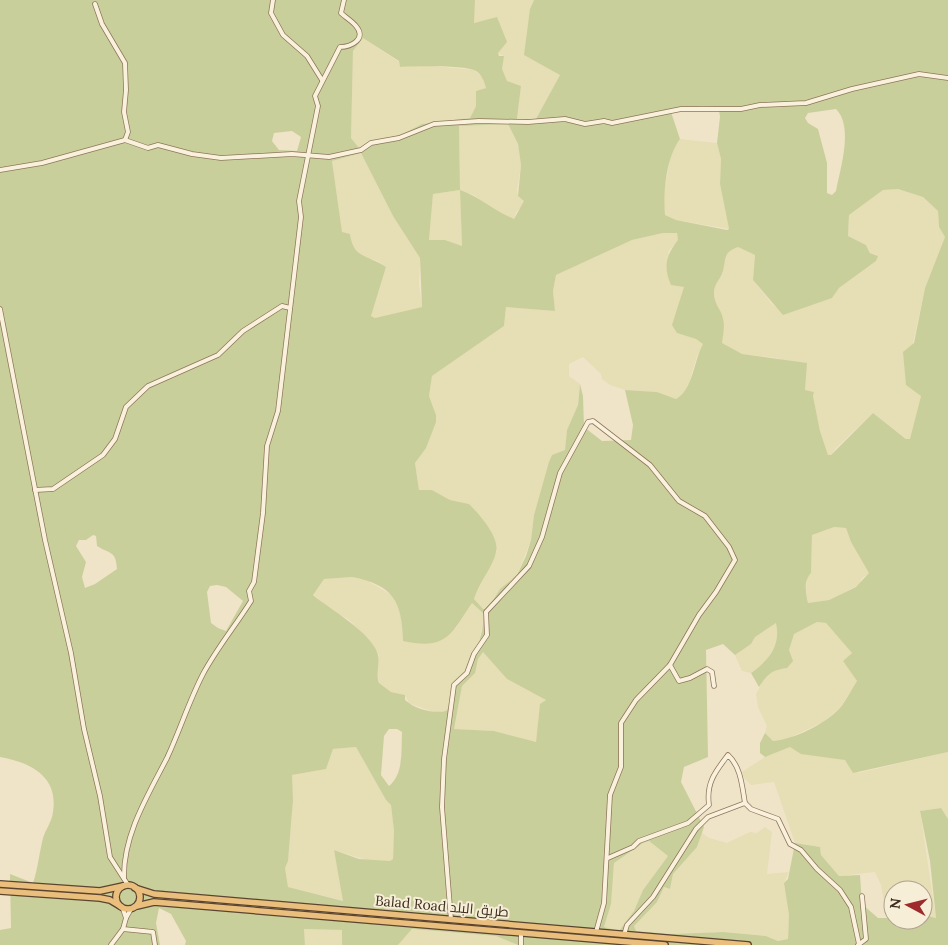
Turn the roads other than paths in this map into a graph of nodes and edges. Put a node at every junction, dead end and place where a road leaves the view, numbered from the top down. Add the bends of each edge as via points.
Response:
1 (273, 0) edge
2 (344, 0) edge
3 (94, 4) dead end
4 (948, 78) edge
5 (322, 80) junction
6 (126, 140) junction
7 (306, 156) junction
8 (0, 170) edge
9 (290, 308) junction
10 (0, 309) edge
11 (36, 490) junction
12 (670, 665) junction
13 (714, 686) dead end
14 (745, 803) junction
15 (608, 858) junction
16 (124, 878) junction
17 (0, 884) edge
18 (125, 886) junction
19 (136, 888) junction
20 (0, 891) edge
21 (862, 896) dead end
22 (121, 907) junction
23 (134, 908) junction
24 (126, 918) junction
25 (451, 920) junction
26 (123, 929) junction
27 (596, 932) junction
28 (521, 933) junction
29 (624, 935) junction
30 (590, 942) edge
31 (858, 944) edge
32 (111, 945) edge
33 (155, 945) edge
34 (521, 945) edge
35 (665, 945) edge
36 (748, 945) edge

1 - 5 street via 271,13 283,35 307,56
2 - 5 street via 341,13 357,27 358,42 340,47
3 - 6 street via 125,63
4 - 7 street via 919,74 806,103 741,109 680,109 612,123 585,124 564,119 434,124 352,152
5 - 7 street via 315,96 318,106
6 - 7 street via 148,148 158,145 221,158
6 - 8 street via 42,163
7 - 9 street
9 - 11 street via 282,306 257,321 218,355 148,386 126,407 116,439 103,456 53,488
9 - 16 street via 278,411 267,446 264,513 254,582 249,591 251,601 202,676 131,838 124,862
10 - 11 street
11 - 16 street via 110,857
12 - 13 street via 679,681 707,669 712,672
12 - 15 street via 636,700 621,723 621,766 610,795
12 - 25 street via 735,560 705,516 679,501 650,465 593,421 588,422 560,473 542,537 530,566 486,612 487,634 467,673 454,685 444,759 442,807
14 - 15 street via 744,789 734,761 728,755 712,775 707,791 709,805 688,823 639,841
14 - 29 street via 708,817 696,829 653,897 626,925
14 - 31 street via 751,810 778,819 790,844 801,850 840,890 851,907
15 - 27 street via 604,903
16 - 18 street
17 - 18 highway via 100,891
18 - 19 highway
18 - 22 highway via 116,896
19 - 23 highway via 140,895
19 - 25 highway, Balad Road طريق البلد via 154,894
20 - 22 highway via 100,898
21 - 31 street via 866,939
22 - 23 highway
22 - 24 street
23 - 24 street
23 - 28 highway, Balad Road طريق البلد via 154,902
24 - 26 street
25 - 27 highway, Balad Road طريق البلد
26 - 32 street
26 - 33 street via 153,932
27 - 29 highway, Balad Road طريق البلد
28 - 30 highway, Balad Road طريق البلد
28 - 34 street
29 - 36 highway, Balad Road طريق البلد
30 - 35 highway, Balad Road طريق البلد

